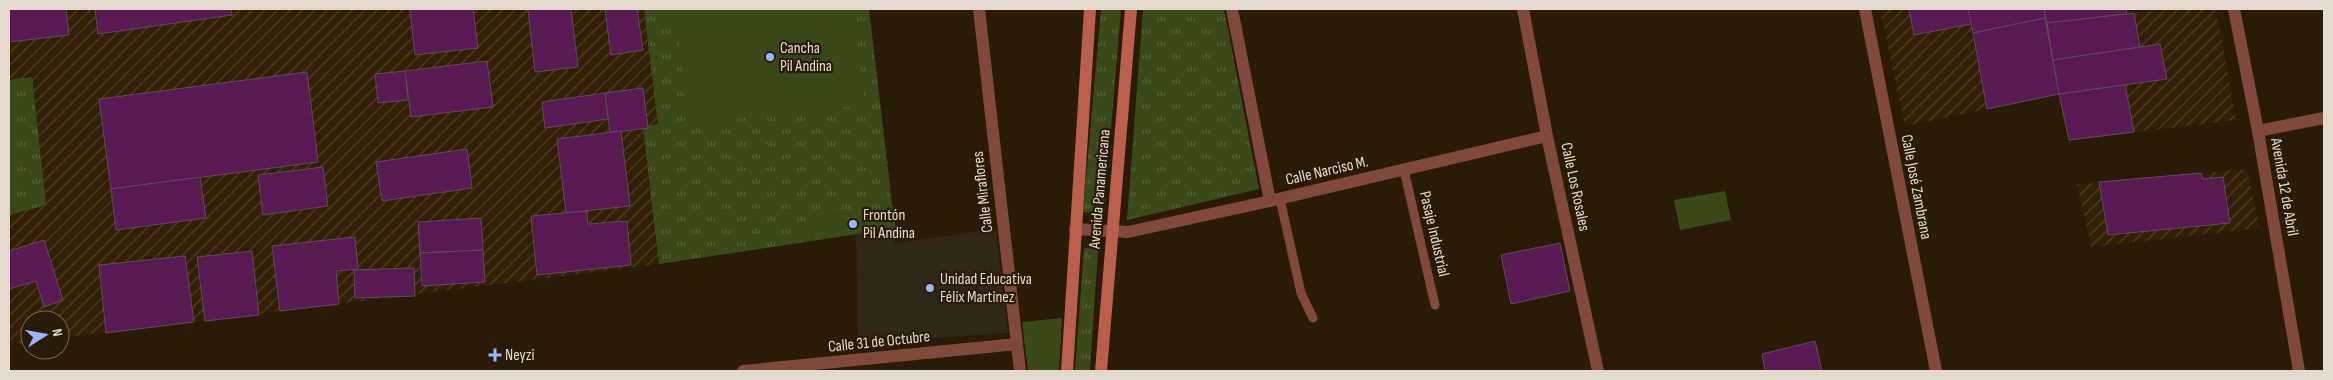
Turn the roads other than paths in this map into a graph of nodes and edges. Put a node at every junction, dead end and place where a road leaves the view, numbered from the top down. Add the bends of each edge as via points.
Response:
1 (979, 9) edge
2 (1090, 9) edge
3 (1131, 9) edge
4 (1232, 9) edge
5 (1523, 9) edge
6 (1865, 9) edge
7 (2234, 9) edge
8 (2324, 118) edge
9 (2258, 131) junction
10 (1547, 136) junction
11 (1404, 170) junction
12 (1275, 200) junction
13 (1075, 229) junction
14 (1113, 232) junction
15 (1435, 305) dead end
16 (1313, 318) dead end
17 (1017, 344) junction
18 (744, 371) edge
19 (1020, 371) edge
20 (1067, 371) edge
21 (1102, 371) edge
22 (1598, 371) edge
23 (1936, 371) edge
24 (2299, 371) edge

1 - 17 street, Calle Miraflores
2 - 13 main road, Avenida Panamericana
3 - 14 main road, Avenida Panamericana
4 - 12 street
5 - 10 street, Calle Los Rosales
6 - 23 street, Calle José Zambrana
7 - 9 street, Avenida 12 de Abril
8 - 9 street
9 - 24 street, Avenida 12 de Abril
10 - 11 street, Calle Narciso M.
10 - 22 street, Calle Los Rosales
11 - 12 street, Calle Narciso M.
11 - 15 lane, Pasaje Industrial
12 - 14 street, Calle Narciso M. via 1128,232
12 - 16 lane via 1301,293
13 - 14 street, Calle Narciso M.
13 - 20 main road, Avenida Panamericana
14 - 21 main road, Avenida Panamericana
17 - 18 street, Calle 31 de Octubre
17 - 19 street, Calle Miraflores

